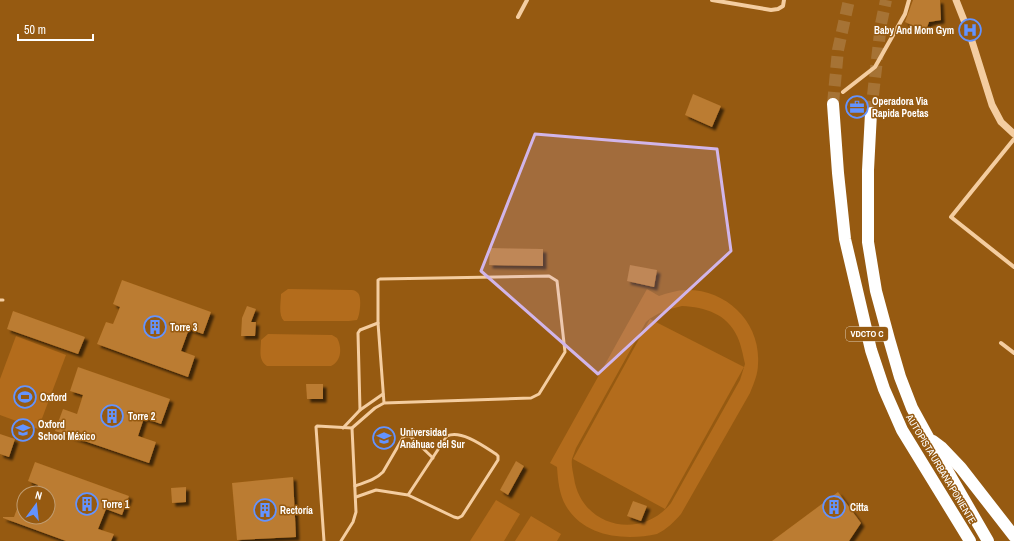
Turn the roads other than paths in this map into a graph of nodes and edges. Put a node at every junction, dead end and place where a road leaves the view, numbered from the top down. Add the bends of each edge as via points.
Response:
1 (527, 0) edge
2 (712, 0) edge
3 (784, 0) edge
4 (910, 0) edge
5 (956, 0) edge
6 (518, 16) dead end
7 (844, 92) dead end
8 (833, 104) tunnel mouth
9 (871, 113) tunnel mouth
10 (1014, 134) edge
11 (1014, 139) edge
12 (1014, 267) edge
13 (378, 323) junction
14 (1001, 343) dead end
15 (1014, 354) edge
16 (383, 394) junction
17 (384, 403) junction
18 (360, 410) junction
19 (343, 428) junction
20 (352, 428) junction
21 (929, 439) junction
22 (433, 458) junction
23 (355, 486) junction
24 (408, 496) junction
25 (356, 497) junction
26 (1014, 536) edge
27 (324, 541) edge
28 (341, 541) edge
29 (970, 541) edge
30 (988, 541) edge

1 - 6 street
2 - 3 street via 771,10 784,6
4 - 7 street via 905,14 875,67
5 - 10 street via 992,105 1002,122
8 - 29 highway, AUTOPISTA URBANA PONIENTE / VDCTO C via 845,239 871,350 902,430
9 - 21 highway, AUTOPISTA URBANA PONIENTE / VDCTO C via 868,242 876,291 900,377 912,408
11 - 12 street via 951,217
13 - 16 lane
13 - 17 lane via 380,279 549,276 557,281 565,352 539,394 531,398
13 - 18 lane via 358,333
14 - 15 street
16 - 17 lane
16 - 18 lane
17 - 20 lane
18 - 19 lane
19 - 20 lane
19 - 27 lane via 317,426 315,429
20 - 23 lane
21 - 26 highway via 941,447 961,468
21 - 30 highway, AUTOPISTA URBANA PONIENTE / VDCTO C
22 - 23 lane via 410,436 404,436 383,472 373,480
22 - 24 lane
22 - 24 lane via 447,436 455,434 474,440 496,454 498,460 462,516 454,517
23 - 25 lane
24 - 25 lane via 376,490
25 - 28 lane via 353,522

